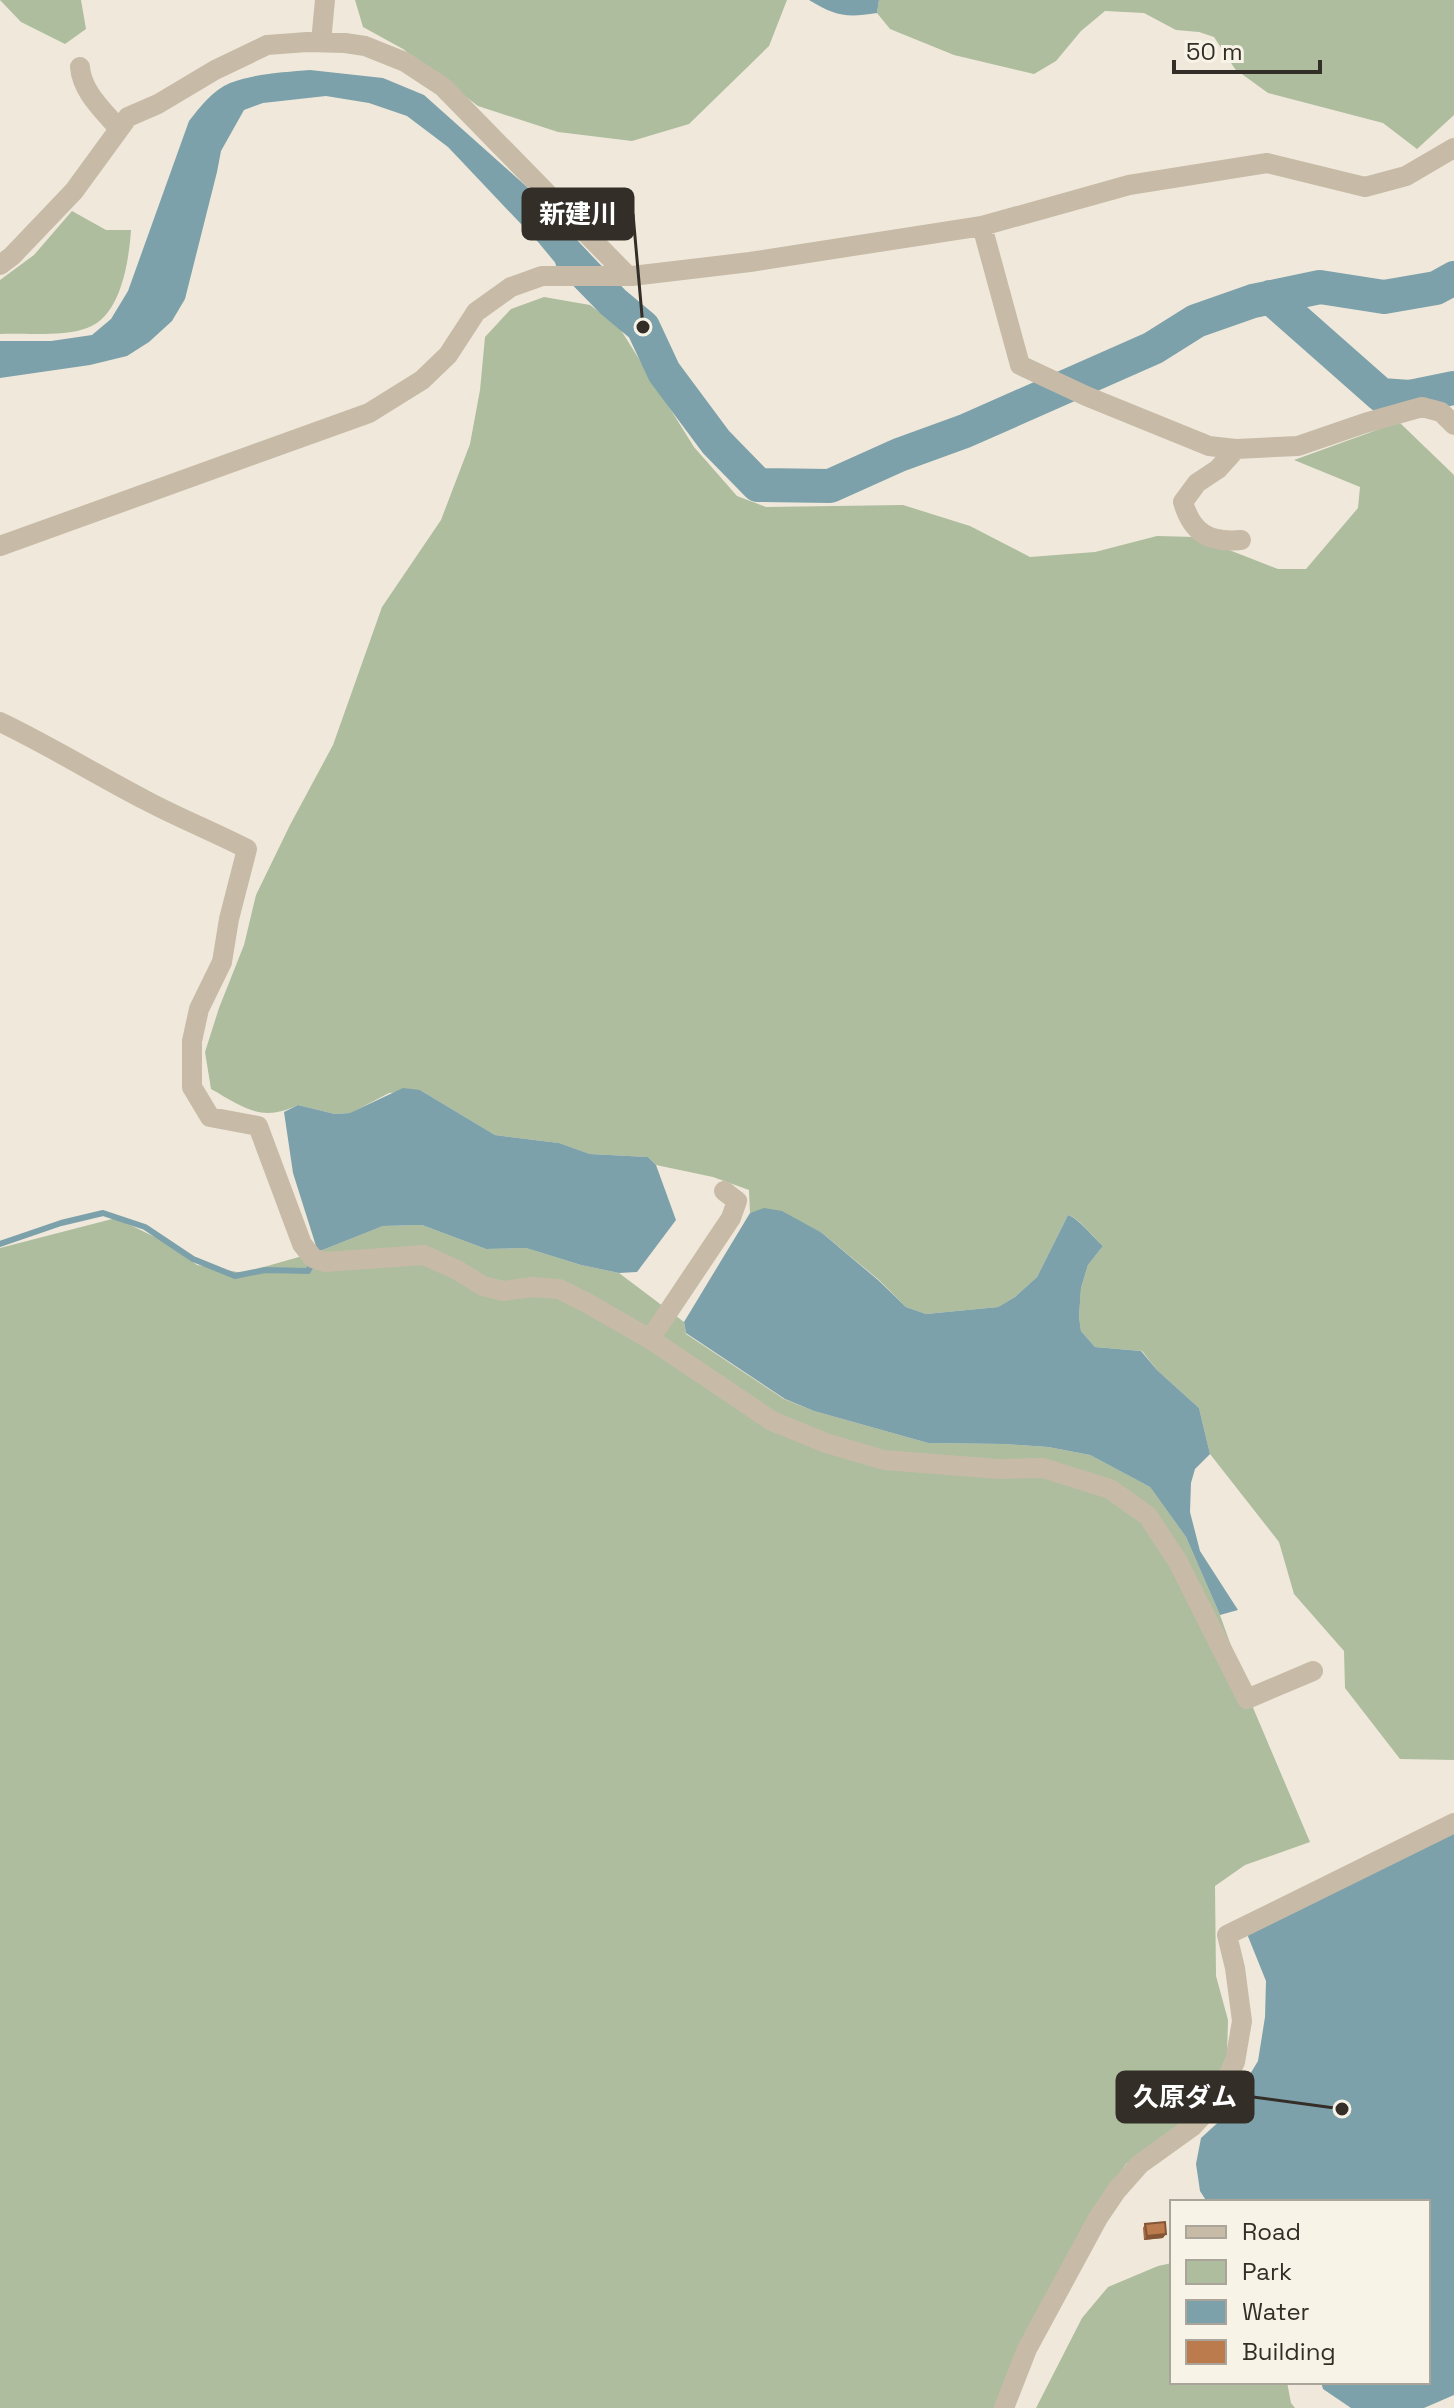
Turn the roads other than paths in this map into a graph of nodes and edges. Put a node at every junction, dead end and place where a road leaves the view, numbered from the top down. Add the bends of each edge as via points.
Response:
1 (325, 0) edge
2 (321, 42) junction
3 (80, 67) dead end
4 (119, 129) junction
5 (1454, 148) edge
6 (982, 226) junction
7 (0, 265) edge
8 (621, 276) junction
9 (1454, 425) edge
10 (1236, 449) junction
11 (1241, 540) dead end
12 (0, 546) edge
13 (0, 722) edge
14 (724, 1191) dead end
15 (650, 1339) junction
16 (1313, 1671) dead end
17 (1454, 1823) edge
18 (1004, 2408) edge

1 - 2 street
2 - 4 street via 267,45 128,117
2 - 8 street via 365,46 405,62 443,87
3 - 4 street via 86,90
4 - 7 street via 74,191
5 - 6 street via 1406,176 1365,187 1267,163 1129,185
6 - 8 street
6 - 10 street via 1020,365 1209,446
8 - 12 street via 542,276 511,287 476,312 448,355 422,380 369,413
9 - 10 street via 1441,412 1422,407 1298,446
10 - 11 street via 1183,502 1189,521 1203,534
13 - 15 street via 247,849 222,962 199,1009 192,1041 192,1087 210,1117 258,1126 302,1244 313,1258 325,1262 424,1255 483,1286 503,1291 559,1289
14 - 15 street via 737,1201 731,1218
15 - 16 street via 772,1421 826,1443 884,1460 1043,1468 1110,1489 1148,1516 1178,1562 1247,1699
17 - 18 street via 1227,1935 1242,2021 1235,2062 1217,2100 1193,2126 1140,2164 1098,2218 1027,2349

